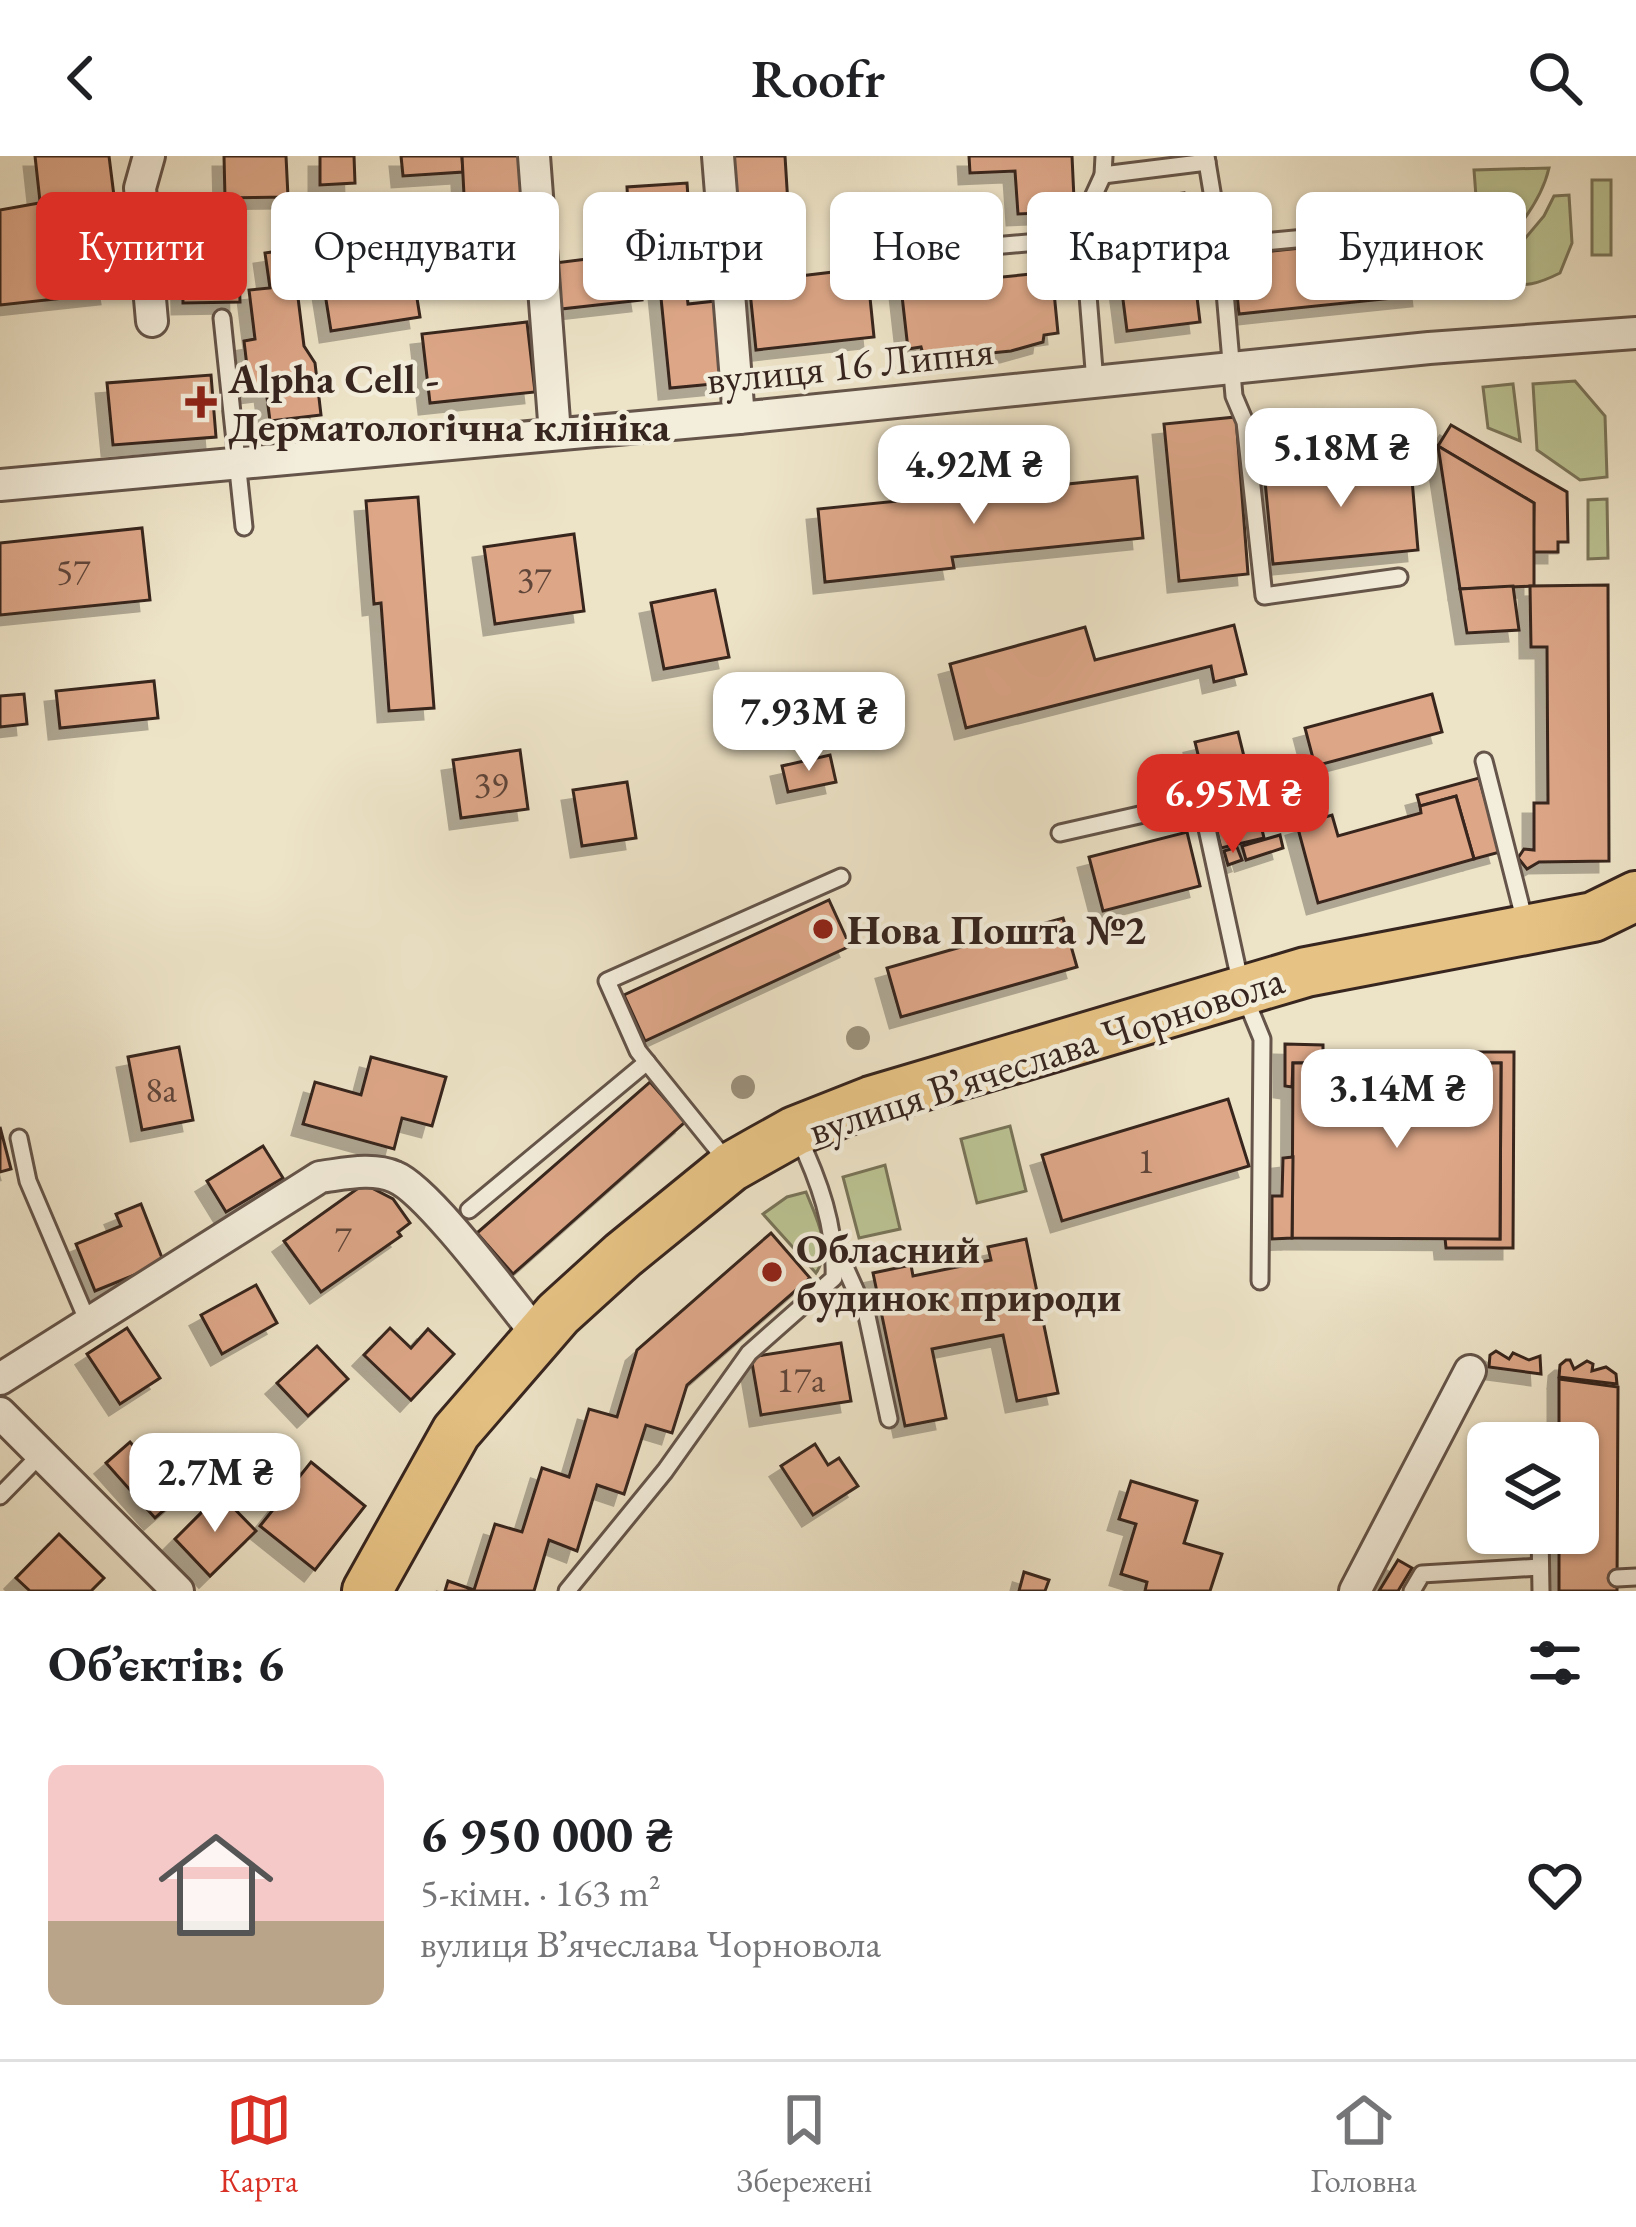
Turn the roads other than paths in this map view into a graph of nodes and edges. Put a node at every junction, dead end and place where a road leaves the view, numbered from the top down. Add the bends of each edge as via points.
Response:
1 (149, 156) edge
2 (534, 156) edge
3 (718, 156) edge
4 (1104, 156) edge
5 (1207, 159) edge
6 (1102, 175) junction
7 (1095, 192) edge
8 (1212, 192) edge
9 (1089, 300) edge
10 (1225, 300) edge
11 (222, 318) dead end
12 (152, 321) dead end
13 (1636, 333) edge
14 (1231, 368) junction
15 (1095, 382) junction
16 (739, 418) junction
17 (555, 434) junction
18 (239, 461) junction
19 (0, 485) edge
20 (244, 527) dead end
21 (1400, 577) dead end
22 (1484, 761) dead end
23 (1060, 833) dead end
24 (841, 877) dead end
25 (1636, 896) edge
26 (1527, 931) junction
27 (1242, 990) junction
28 (647, 1062) junction
29 (795, 1131) junction
30 (19, 1138) dead end
31 (731, 1167) junction
32 (469, 1210) dead end
33 (835, 1245) junction
34 (1260, 1281) dead end
35 (88, 1322) junction
36 (539, 1337) junction
37 (1470, 1371) dead end
38 (0, 1379) edge
39 (0, 1413) edge
40 (889, 1419) dead end
41 (41, 1454) junction
42 (0, 1496) edge
43 (1636, 1577) edge
44 (1618, 1578) dead end
45 (1545, 1579) edge
46 (178, 1591) edge
47 (367, 1591) edge
48 (567, 1591) edge
49 (1355, 1591) edge
50 (1412, 1591) edge

1 - 12 street via 140,188
2 - 17 street
3 - 16 street
4 - 6 lane
5 - 6 lane
5 - 8 lane
6 - 7 lane
9 - 15 lane
10 - 14 lane
11 - 18 lane
13 - 14 street, вулиця 16 Липня
14 - 15 street, вулиця 16 Липня
14 - 21 lane via 1245,422 1264,596
15 - 16 street, вулиця 16 Липня
16 - 17 street, вулиця 16 Липня
17 - 18 street, вулиця 16 Липня
18 - 19 street, вулиця 16 Липня
18 - 20 lane
22 - 26 lane
23 - 27 lane via 1201,801
24 - 28 lane via 607,981
25 - 26 main road, вулиця Вʼячеслава Чорновола via 1593,917
26 - 27 main road, вулиця Вʼячеслава Чорновола
27 - 29 main road, вулиця Вʼячеслава Чорновола
27 - 34 lane via 1262,1039
28 - 31 lane
28 - 32 lane
29 - 31 main road, вулиця Вʼячеслава Чорновола
29 - 33 lane
30 - 35 lane via 28,1181
31 - 36 main road, вулиця Вʼячеслава Чорновола
33 - 40 lane via 866,1316
33 - 48 lane via 833,1278 749,1353
35 - 36 street via 320,1177 366,1172 399,1178 423,1196
35 - 38 street
36 - 47 main road, вулиця Вʼячеслава Чорновола via 457,1432
37 - 49 street
39 - 41 street
41 - 42 lane
41 - 46 street
43 - 44 lane
45 - 50 lane via 1441,1570 1422,1574

